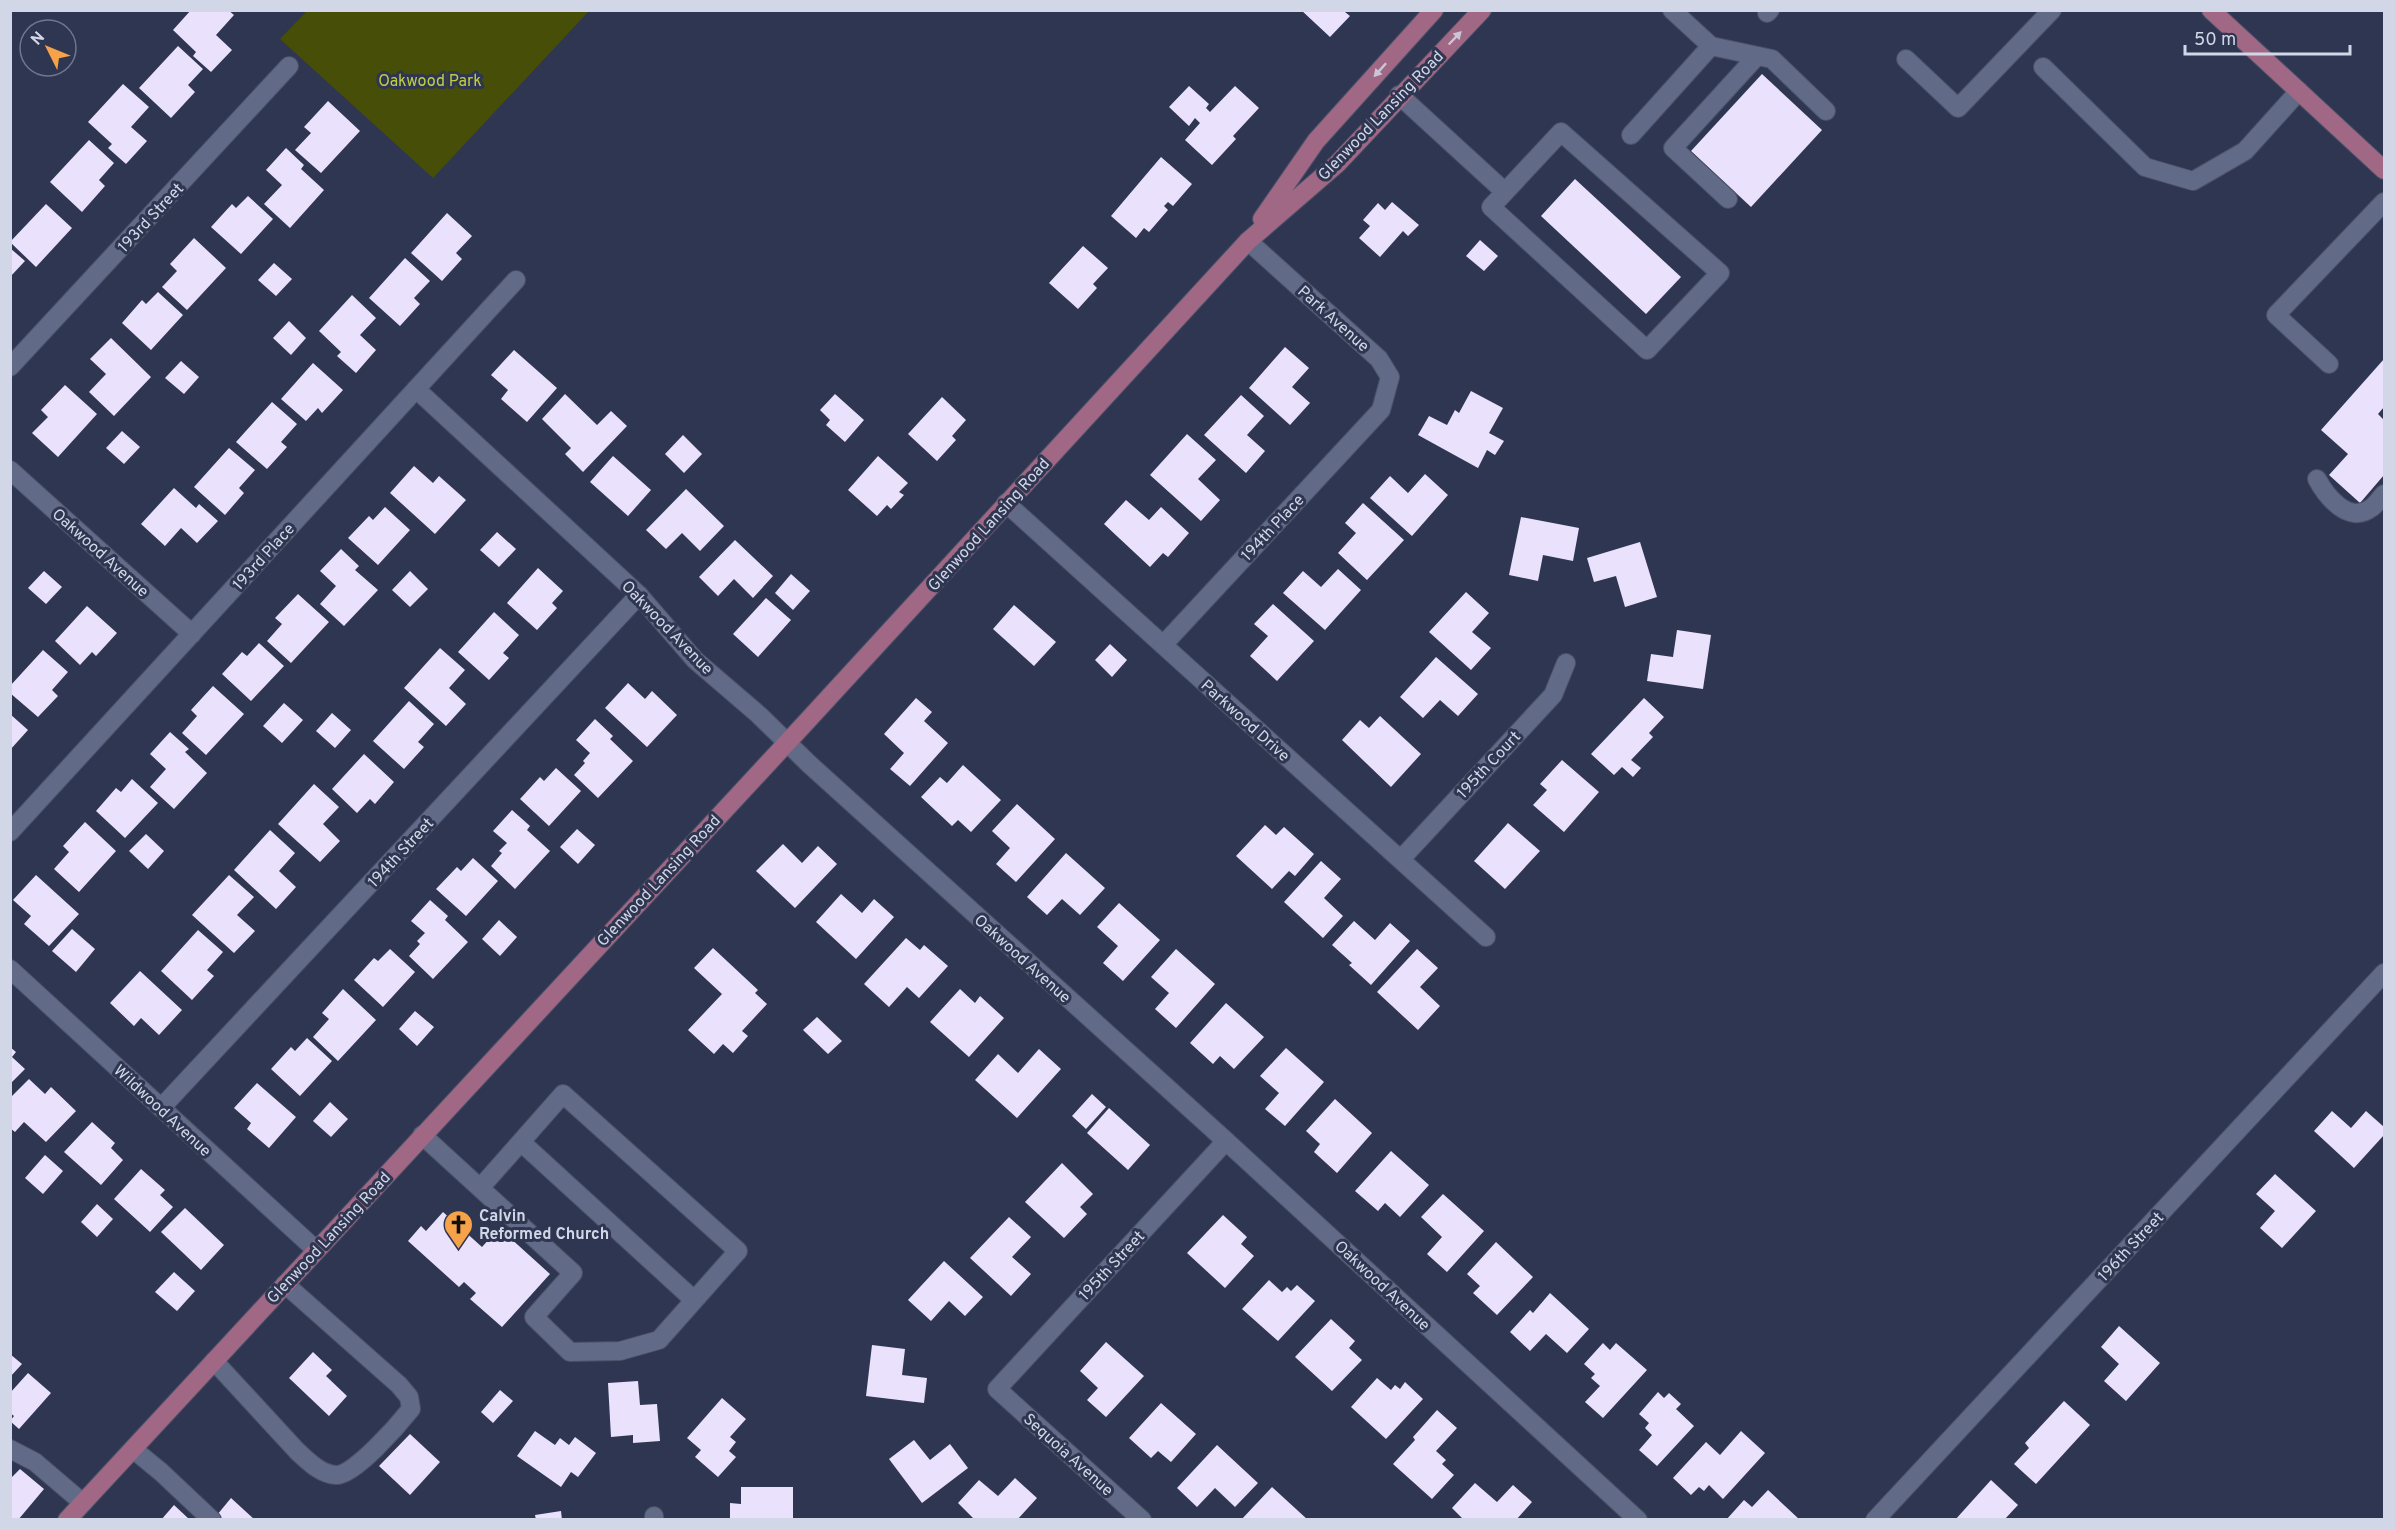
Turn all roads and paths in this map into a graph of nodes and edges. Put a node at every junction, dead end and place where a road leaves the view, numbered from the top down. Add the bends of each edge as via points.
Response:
1 (1434, 10) edge
2 (1482, 10) edge
3 (1672, 10) edge
4 (2052, 10) edge
5 (2211, 10) edge
6 (1711, 46) junction
7 (1757, 56) junction
8 (1905, 59) dead end
9 (289, 66) dead end
10 (2043, 67) dead end
11 (2299, 91) junction
12 (1399, 95) junction
13 (1826, 111) dead end
14 (1631, 135) dead end
15 (2385, 170) edge
16 (1505, 192) junction
17 (1728, 199) dead end
18 (2385, 202) edge
19 (1248, 241) junction
20 (516, 280) dead end
21 (2329, 364) dead end
22 (10, 367) edge
23 (416, 389) junction
24 (1381, 410) joint
25 (10, 470) edge
26 (2317, 479) dead end
27 (2385, 494) edge
28 (1006, 503) junction
29 (639, 595) junction
30 (192, 634) junction
31 (1163, 645) junction
32 (1566, 663) dead end
33 (786, 742) junction
34 (10, 832) edge
35 (1401, 859) junction
36 (1486, 937) dead end
37 (10, 969) edge
38 (2385, 973) edge
39 (161, 1108) junction
40 (422, 1136) junction
41 (1226, 1141) junction
42 (521, 1142) junction
43 (480, 1188) junction
44 (316, 1250) junction
45 (285, 1284) junction
46 (694, 1300) junction
47 (214, 1361) junction
48 (997, 1389) joint
49 (10, 1449) edge
50 (133, 1449) junction
51 (82, 1503) junction
52 (67, 1520) edge
53 (212, 1520) edge
54 (1142, 1520) edge
55 (1638, 1520) edge
56 (1875, 1520) edge

1 -> 19 main road, Glenwood Lansing Road via 1316,141
12 -> 2 main road, Glenwood Lansing Road
3 - 6 street
4 - 8 street via 1958,108
5 - 11 main road
6 - 7 street
6 - 14 street
7 - 13 street via 1772,59
7 - 17 street via 1673,148
9 - 22 street, 193rd Street
10 - 11 street via 2145,168 2193,181 2245,151
11 - 15 main road
12 - 16 street
12 - 19 main road, Glenwood Lansing Road via 1337,164
16 - 16 street via 1561,132 1720,273 1647,350 1491,207
18 - 21 street via 2276,315
19 - 24 street, Park Avenue via 1379,359 1390,377
19 - 28 main road, Glenwood Lansing Road
20 - 23 street, 193rd Place
23 - 29 street, Oakwood Avenue
23 - 30 street, 193rd Place
24 - 31 street, 194th Place
25 - 30 street, Oakwood Avenue
26 - 27 street via 2325,495 2341,508 2355,512 2369,510
28 - 31 street, Parkwood Drive
28 - 33 main road, Glenwood Lansing Road
29 - 33 street, Oakwood Avenue via 695,660
29 - 39 street, 194th Street
30 - 34 street, 193rd Place
31 - 35 street, Parkwood Drive
32 - 35 street, 195th Court via 1553,694
33 - 40 main road, Glenwood Lansing Road
33 - 41 street, Oakwood Avenue
35 - 36 street, Parkwood Drive
37 - 39 street, Wildwood Avenue
38 - 56 street, 196th Street
39 - 44 street, Wildwood Avenue
40 - 43 street
40 - 44 main road, Glenwood Lansing Road
41 - 48 street, 195th Street
41 - 55 street, Oakwood Avenue
42 - 43 street
42 - 46 street
42 - 46 street via 563,1094 738,1251
43 - 46 street via 573,1273 534,1317 570,1352 620,1351 659,1340
44 - 45 main road, Glenwood Lansing Road
45 - 47 main road, Glenwood Lansing Road
45 - 47 street via 409,1397 411,1409 399,1424 350,1472 337,1476 324,1472 297,1451
47 - 50 main road, Glenwood Lansing Road
48 - 54 street, Sequoia Avenue
49 - 51 street via 35,1462
50 - 51 main road, Glenwood Lansing Road
50 - 53 street
51 - 52 main road, Glenwood Lansing Road

